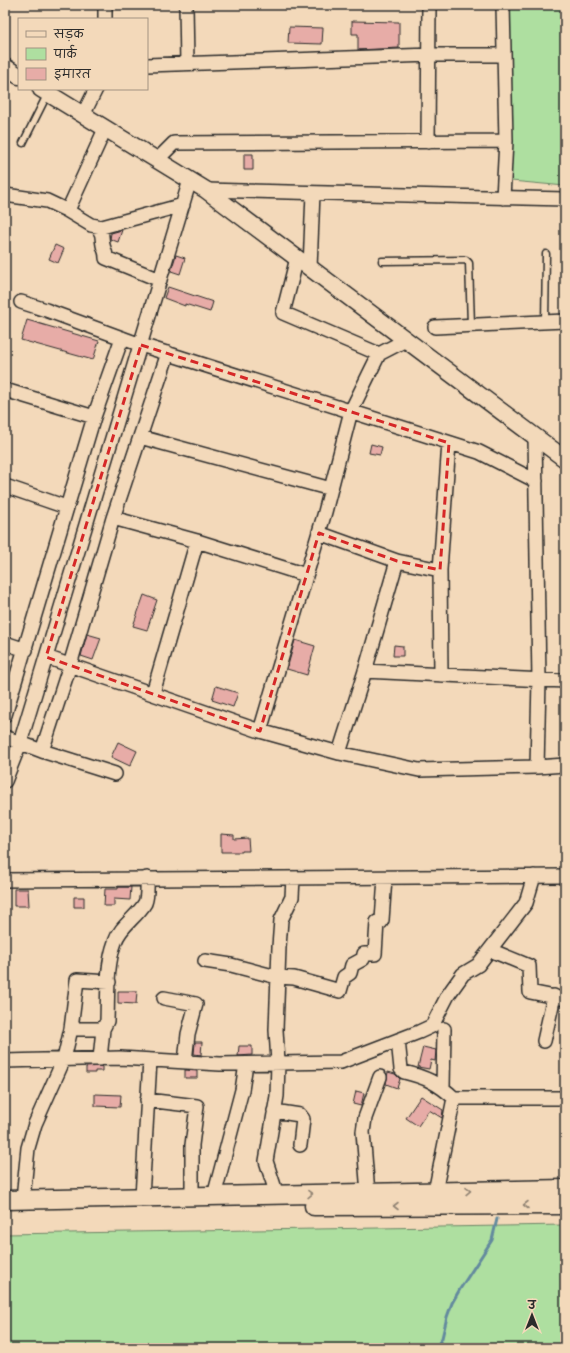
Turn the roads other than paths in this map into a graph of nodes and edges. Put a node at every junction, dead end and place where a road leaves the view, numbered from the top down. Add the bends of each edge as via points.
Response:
1 (105, 5) edge
2 (186, 5) edge
3 (429, 5) edge
4 (503, 5) edge
5 (105, 18) edge
6 (430, 55) junction
7 (504, 55) junction
8 (187, 64) junction
9 (148, 65) edge
10 (5, 67) edge
11 (18, 75) edge
12 (96, 90) edge
13 (44, 91) edge
14 (83, 115) junction
15 (105, 129) junction
16 (506, 141) junction
17 (428, 142) junction
18 (23, 143) dead end
19 (157, 160) junction
20 (190, 180) junction
21 (206, 190) junction
22 (314, 193) junction
23 (5, 195) edge
24 (503, 198) junction
25 (565, 199) edge
26 (183, 205) junction
27 (66, 210) junction
28 (97, 226) junction
29 (546, 254) dead end
30 (297, 258) junction
31 (382, 261) dead end
32 (310, 268) junction
33 (160, 280) junction
34 (21, 302) dead end
35 (565, 321) edge
36 (545, 322) junction
37 (471, 325) junction
38 (435, 327) dead end
39 (122, 338) junction
40 (406, 340) junction
41 (141, 345) junction
42 (168, 353) junction
43 (379, 354) junction
44 (5, 390) edge
45 (351, 411) junction
46 (94, 417) junction
47 (140, 437) junction
48 (535, 437) junction
49 (449, 443) junction
50 (565, 459) edge
51 (536, 481) junction
52 (5, 486) edge
53 (331, 489) junction
54 (66, 507) junction
55 (113, 518) junction
56 (319, 533) junction
57 (197, 541) junction
58 (397, 561) junction
59 (440, 570) junction
60 (306, 575) junction
61 (5, 643) edge
62 (26, 650) junction
63 (46, 657) junction
64 (70, 665) junction
65 (365, 671) junction
66 (441, 675) junction
67 (539, 680) junction
68 (565, 681) edge
69 (153, 693) junction
70 (5, 715) edge
71 (260, 731) junction
72 (5, 737) edge
73 (20, 743) junction
74 (42, 751) junction
75 (339, 753) junction
76 (565, 765) edge
77 (537, 767) junction
78 (114, 774) dead end
79 (5, 781) edge
80 (534, 876) junction
81 (565, 876) edge
82 (147, 878) junction
83 (293, 878) junction
84 (385, 878) junction
85 (5, 880) edge
86 (490, 950) junction
87 (205, 962) dead end
88 (277, 977) junction
89 (108, 982) junction
90 (164, 998) dead end
91 (560, 998) edge
92 (70, 1029) junction
93 (103, 1029) junction
94 (444, 1029) dead end
95 (398, 1040) junction
96 (544, 1041) dead end
97 (100, 1058) junction
98 (64, 1059) junction
99 (150, 1060) junction
100 (5, 1061) edge
101 (185, 1062) junction
102 (278, 1062) junction
103 (246, 1064) junction
104 (380, 1077) dead end
105 (443, 1088) junction
106 (454, 1098) junction
107 (565, 1098) edge
108 (147, 1100) junction
109 (274, 1111) junction
110 (300, 1145) dead end
111 (565, 1189) edge
112 (435, 1192) junction
113 (368, 1193) junction
114 (277, 1195) junction
115 (192, 1196) junction
116 (214, 1196) junction
117 (142, 1197) junction
118 (23, 1199) junction
119 (5, 1200) edge
120 (565, 1205) edge
121 (5, 1210) edge

1 - 5 street
2 - 8 street
3 - 6 street
4 - 7 street
6 - 7 street
6 - 8 street
6 - 17 street
7 - 16 street
8 - 9 street
10 - 11 street
12 - 14 street
13 - 14 street
13 - 18 lane
14 - 15 street
15 - 19 street
15 - 27 street
16 - 17 street
16 - 24 street
17 - 19 street via 174,143
19 - 20 street
20 - 21 street
20 - 26 street
21 - 22 street
21 - 30 street
22 - 24 street
22 - 32 street
23 - 27 street via 47,201
24 - 25 street
26 - 28 street
26 - 33 street
27 - 28 street
28 - 33 street via 103,236 106,258
29 - 36 lane
30 - 32 street
30 - 43 street via 283,313
31 - 37 lane via 466,260 469,263
32 - 40 street
33 - 41 street
34 - 39 street
35 - 36 street
36 - 37 street
37 - 38 street
39 - 41 street
39 - 46 street
40 - 43 street
40 - 48 street
41 - 42 street
41 - 63 street
42 - 45 street
42 - 47 street
43 - 45 street
44 - 46 street
45 - 49 street
45 - 53 street
46 - 54 street
47 - 53 street
47 - 55 street
48 - 50 street
48 - 51 street
49 - 51 street via 479,452
49 - 59 street
51 - 67 street
52 - 54 street
53 - 56 street
54 - 62 street
55 - 57 street
55 - 64 street
56 - 58 street
56 - 60 street
57 - 60 street
57 - 69 street
58 - 59 street
58 - 65 street
59 - 66 street
60 - 71 street
61 - 62 street
62 - 70 street
63 - 64 street
63 - 73 street
64 - 69 street
64 - 74 street
65 - 66 street
65 - 75 street
66 - 67 street
67 - 68 street
67 - 77 street
69 - 71 street
71 - 75 street
72 - 73 street
73 - 74 street
73 - 79 street
74 - 78 street
75 - 77 street via 419,770
76 - 77 street
80 - 81 street
80 - 84 street
80 - 86 street via 526,903
82 - 83 street
82 - 85 street
82 - 89 street via 145,902 115,940
83 - 84 street
83 - 88 street via 292,897 281,920
84 - 88 street via 382,920 377,922 375,954 364,954 363,959 351,966 350,973 344,977 341,990 294,978
86 - 91 street via 529,966 530,992
86 - 95 street via 478,965 463,974 448,995 432,1026
87 - 88 street via 231,965
88 - 102 street
89 - 92 street via 77,980
89 - 93 street via 107,1021
90 - 101 street via 196,1004 188,1034
91 - 96 street
92 - 93 street
92 - 98 street
93 - 97 street
94 - 105 street
95 - 102 street via 341,1062
95 - 105 street via 401,1069 429,1079
97 - 98 street
97 - 99 street
98 - 100 street
98 - 118 street via 35,1124 28,1148
99 - 101 street
99 - 108 street
101 - 103 street
102 - 103 street
102 - 109 street
103 - 116 street via 242,1090
104 - 113 street via 365,1118 363,1132
105 - 106 street
106 - 107 street
106 - 112 street
108 - 115 street via 197,1106 192,1146
108 - 117 street
109 - 110 street via 302,1117
109 - 114 street via 266,1161
112 -> 111 main road
112 - 113 main road
114 -> 113 main road
114 - 116 main road
115 - 116 main road
115 - 117 main road
117 - 118 main road
118 - 119 main road
120 -> 121 main road

